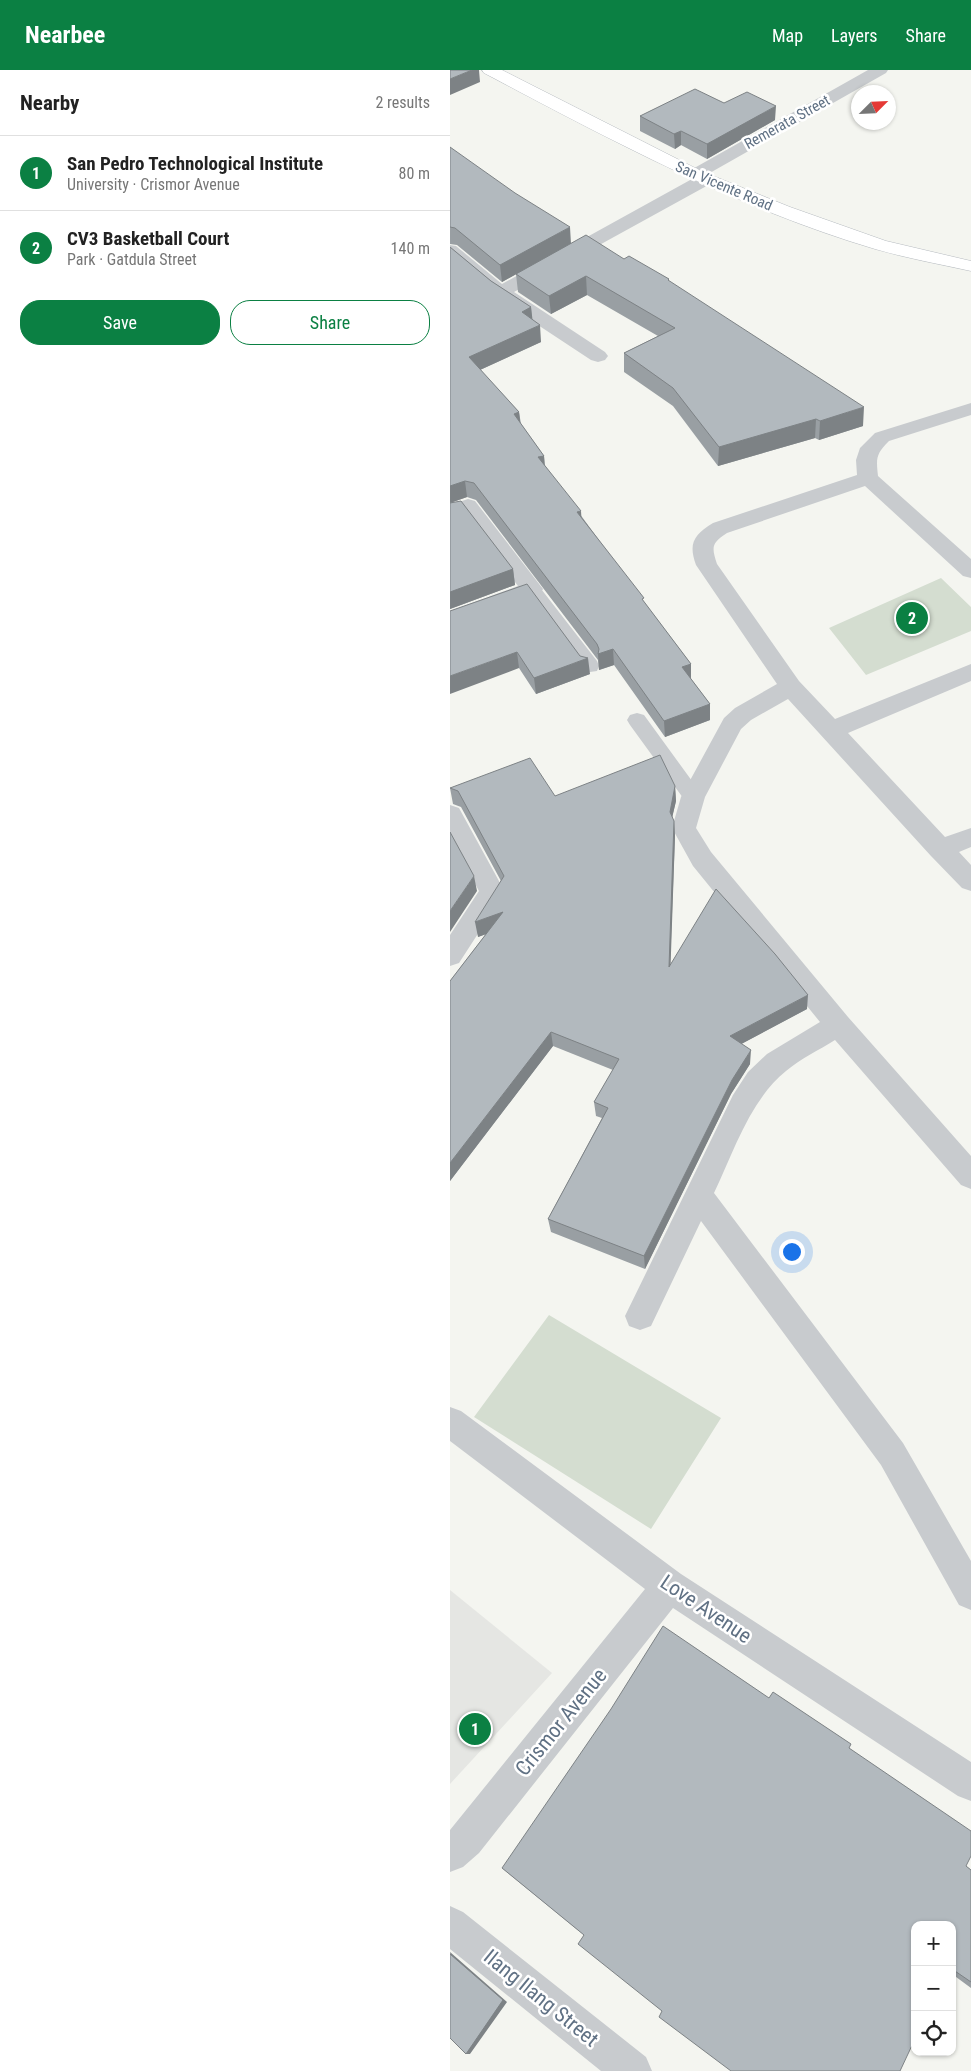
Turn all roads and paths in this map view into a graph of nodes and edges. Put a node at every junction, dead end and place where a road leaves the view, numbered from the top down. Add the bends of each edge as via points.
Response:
1 (490, 70) edge
2 (880, 70) edge
3 (700, 177) junction
4 (450, 250) edge
5 (971, 266) edge
6 (502, 292) junction
7 (598, 356) dead end
8 (971, 409) edge
9 (868, 478) junction
10 (450, 512) edge
11 (971, 571) edge
12 (532, 589) junction
13 (450, 619) edge
14 (590, 666) edge
15 (971, 672) edge
16 (790, 687) junction
17 (637, 720) dead end
18 (830, 731) junction
19 (693, 797) junction
20 (450, 814) edge
21 (971, 837) edge
22 (940, 849) junction
23 (971, 880) edge
24 (450, 956) edge
25 (838, 1025) junction
26 (971, 1176) edge
27 (699, 1195) junction
28 (640, 1316) dead end
29 (450, 1422) edge
30 (669, 1586) junction
31 (971, 1593) edge
32 (971, 1783) edge
33 (450, 1854) edge
34 (450, 1925) edge
35 (632, 2071) edge

1 - 3 main road, San Vicente Road
2 - 3 street, Remerata Street
3 - 5 main road, San Vicente Road via 784,212 881,245
3 - 6 street, Remerata Street
4 - 6 street
6 - 7 street
8 - 9 street via 882,437 870,448 866,460
9 - 11 street
9 - 16 street via 720,528 703,542 702,552 707,565
10 - 12 street via 468,506
12 - 13 street
12 - 14 lane
15 - 18 street
16 - 18 street
16 - 19 street via 743,714 732,724
17 - 19 lane
18 - 22 street
19 - 25 street via 684,828 702,859
20 - 24 street via 492,892
21 - 22 street
22 - 23 street
25 - 26 street
25 - 27 street via 777,1062 758,1080 743,1103
27 - 28 street
27 - 31 street via 892,1454
29 - 30 street, Love Avenue
30 - 32 street, Love Avenue
30 - 33 street, Crismor Avenue via 466,1840
34 - 35 street, Ilang Ilang Street

